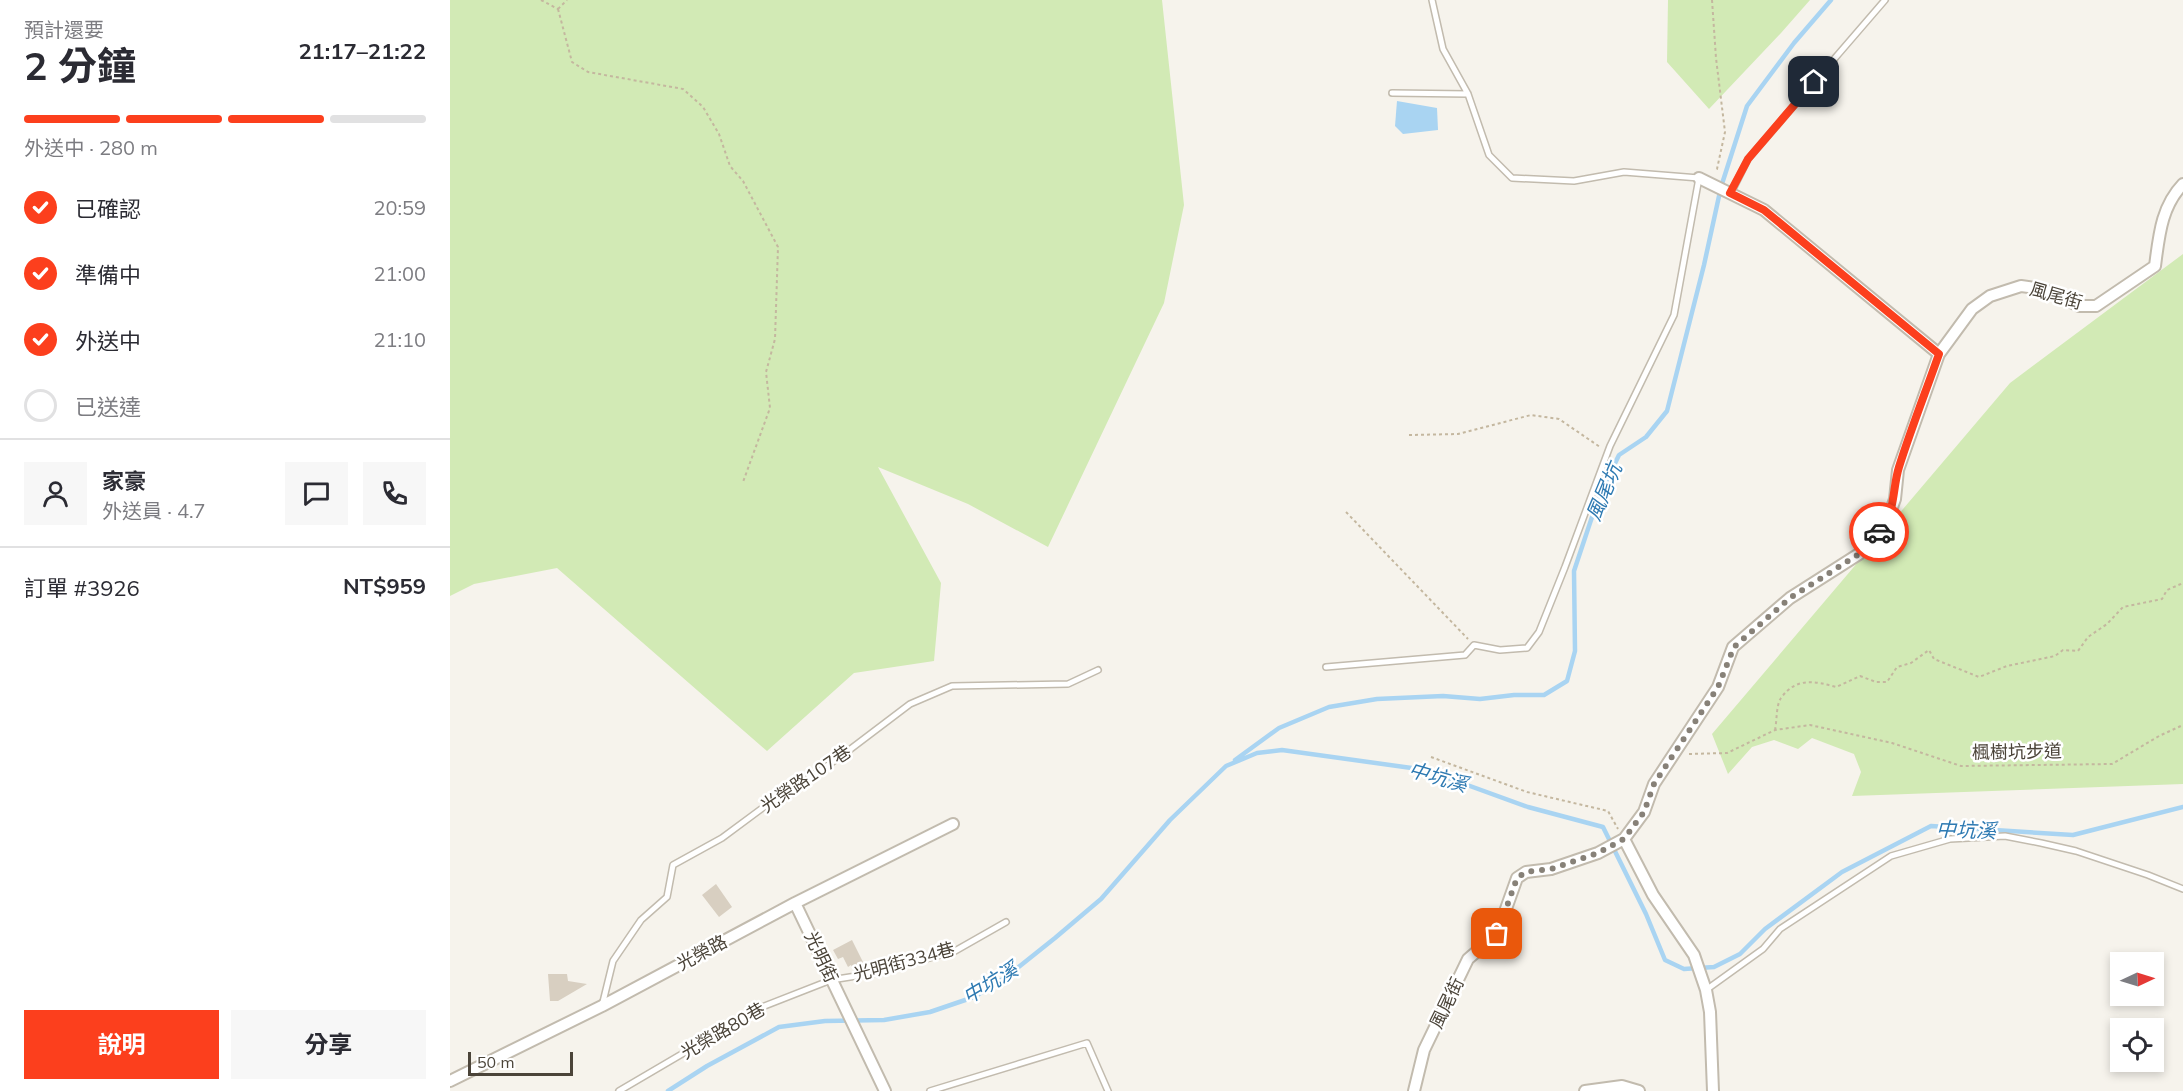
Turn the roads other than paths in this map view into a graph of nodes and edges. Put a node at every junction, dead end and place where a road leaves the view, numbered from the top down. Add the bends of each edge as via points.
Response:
1 (1432, 0) edge
2 (1885, 0) edge
3 (1392, 93) dead end
4 (1468, 94) junction
5 (1699, 178) junction
6 (2183, 184) edge
7 (1730, 193) junction
8 (1939, 354) junction
9 (1326, 667) dead end
10 (1098, 670) dead end
11 (953, 824) dead end
12 (1624, 839) junction
13 (2183, 889) edge
14 (795, 903) junction
15 (1006, 922) dead end
16 (831, 980) junction
17 (1706, 990) junction
18 (602, 1006) junction
19 (450, 1081) edge
20 (620, 1091) edge
21 (885, 1091) edge
22 (930, 1091) edge
23 (1107, 1091) edge
24 (1414, 1091) edge
25 (1585, 1091) edge
26 (1639, 1091) edge
27 (1713, 1091) edge

1 - 4 lane via 1443,49
2 - 7 lane via 1748,159
3 - 4 lane
4 - 5 lane via 1489,155 1512,178 1574,181 1624,172
5 - 7 street
5 - 9 lane via 1674,315 1608,452 1539,632 1527,648 1500,650 1474,645 1465,655
6 - 8 street, 風尾街 via 2171,196 2160,226 2155,266 2096,306 2079,306 2054,292 2032,287 2000,291 1972,309
7 - 8 street via 1764,210
8 - 12 street, 風尾街 via 1898,470 1895,499 1886,524 1859,554 1790,598 1734,647 1718,687 1654,784 1644,812
10 - 18 lane, 光榮路107巷 via 1068,684 952,686 910,704 722,838 673,865 667,897 641,920 613,961
11 - 14 street, 光榮路
12 - 17 street via 1653,896 1694,955
12 - 24 street, 風尾街 via 1598,853 1551,869 1526,872 1517,878 1497,934 1468,958 1425,1050
13 - 17 lane via 2076,851 2041,843 2005,836 1950,839 1891,856 1780,929 1763,949
14 - 16 street, 光明街
14 - 18 street, 光榮路
15 - 16 lane, 光明街334巷 via 955,951 875,973
16 - 20 lane, 光榮路80巷 via 762,1007
16 - 21 street, 光明街
17 - 27 street
18 - 19 street, 光榮路
22 - 23 lane via 1087,1043
25 - 26 street via 1622,1086

